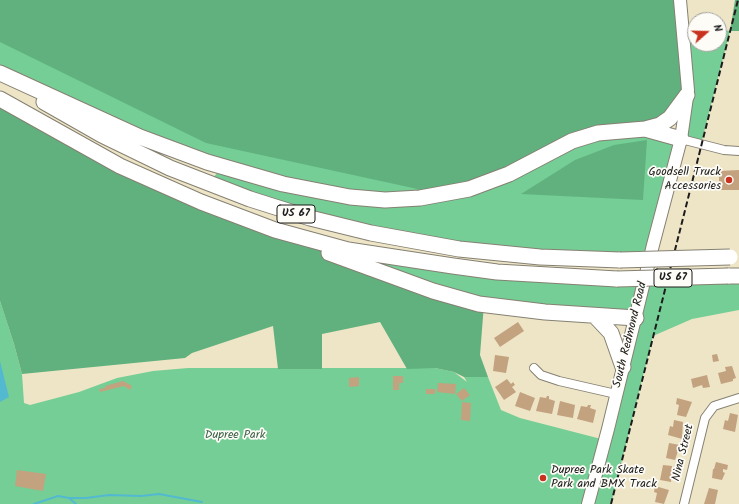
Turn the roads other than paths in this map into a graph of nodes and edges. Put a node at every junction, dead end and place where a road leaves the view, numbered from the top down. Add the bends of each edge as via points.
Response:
1 (680, 0) edge
2 (0, 74) edge
3 (687, 95) junction
4 (0, 99) edge
5 (646, 129) junction
6 (681, 139) junction
7 (739, 150) edge
8 (275, 230) junction
9 (734, 257) edge
10 (734, 276) edge
11 (595, 316) junction
12 (636, 318) junction
13 (623, 367) junction
14 (534, 368) dead end
15 (616, 394) junction
16 (739, 398) edge
17 (588, 504) edge
18 (684, 504) edge

1 - 3 street, South Redmond Road
2 - 5 highway via 140,137 208,162 291,186 333,195 385,200 420,198 459,191 509,174 579,139 598,133
2 - 9 highway, US 67, bridge via 65,114 138,153 208,184 349,229 459,249 540,257 620,260
3 - 5 highway via 670,118
3 - 6 street, South Redmond Road
4 - 8 highway, US 67 via 120,166 201,202
5 - 6 highway
6 - 7 street via 724,150
6 - 12 street, South Redmond Road
8 - 10 highway, US 67, bridge via 348,250 497,272 617,279
8 - 11 highway via 320,250 458,299 518,309
11 - 12 highway
11 - 13 highway via 611,333
12 - 13 street, South Redmond Road
13 - 15 street, South Redmond Road
14 - 15 street via 541,375 559,381
15 - 17 street, South Redmond Road
16 - 18 street, Nina Street via 710,408 705,418

